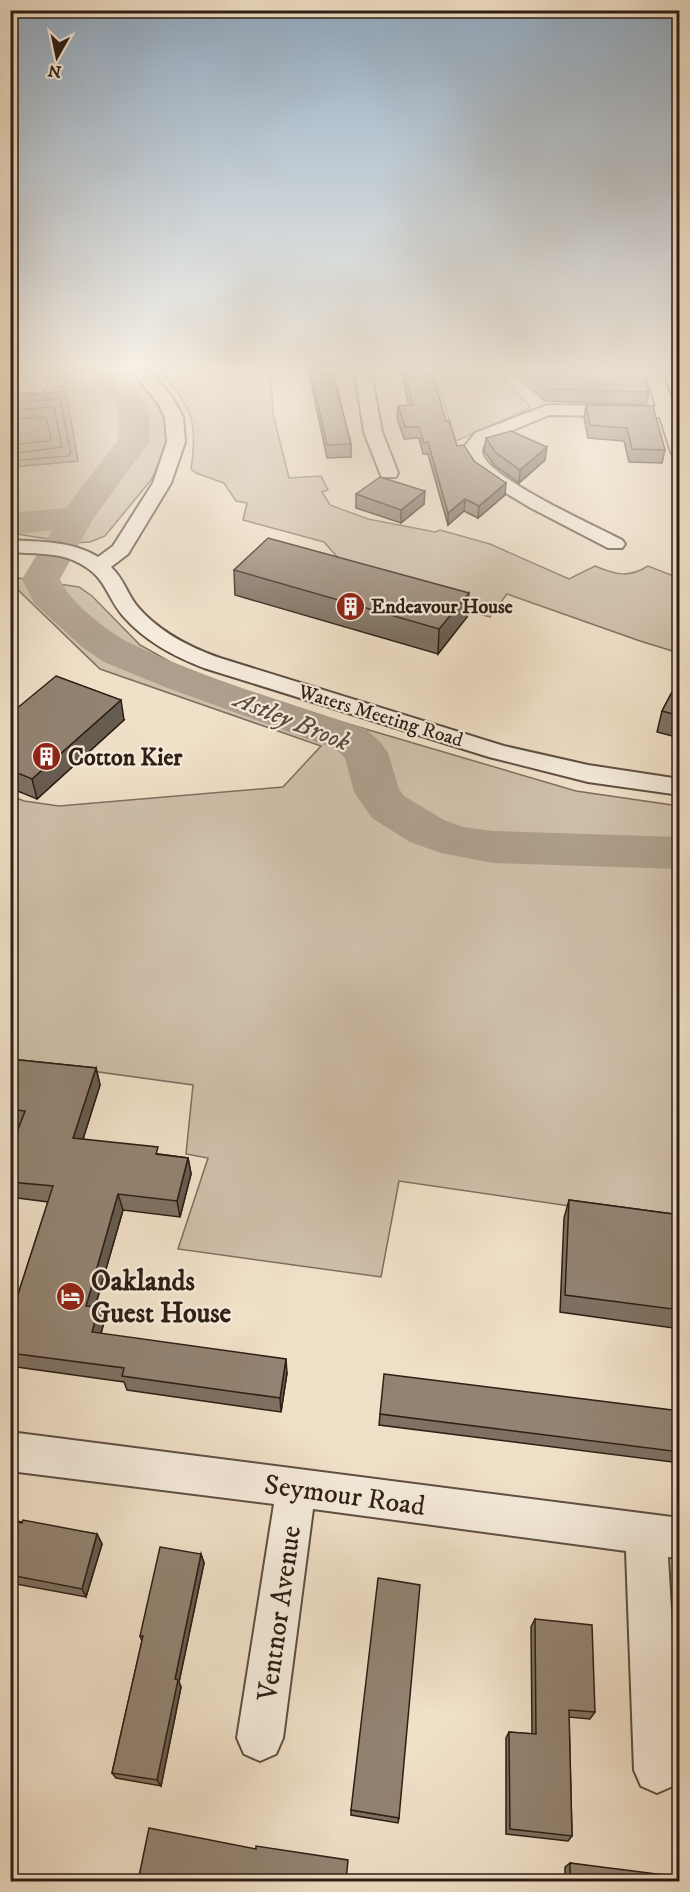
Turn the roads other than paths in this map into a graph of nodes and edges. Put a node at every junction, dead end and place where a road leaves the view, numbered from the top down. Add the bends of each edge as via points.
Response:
1 (171, 461) edge
2 (384, 461) edge
3 (477, 461) edge
4 (389, 473) dead end
5 (615, 544) dead end
6 (10, 546) edge
7 (24, 558) edge
8 (99, 567) junction
9 (680, 787) edge
10 (10, 1451) edge
11 (296, 1488) junction
12 (663, 1536) edge
13 (260, 1738) dead end
14 (657, 1770) dead end

1 - 8 street via 157,492 121,550
2 - 4 street
3 - 5 street via 507,486
6 - 7 street
7 - 8 street
8 - 9 street, Waters Meeting Road via 143,624 180,649 214,663 410,726 562,768
10 - 11 street, Seymour Road
11 - 12 street, Seymour Road
11 - 13 street, Ventnor Avenue
12 - 14 street

